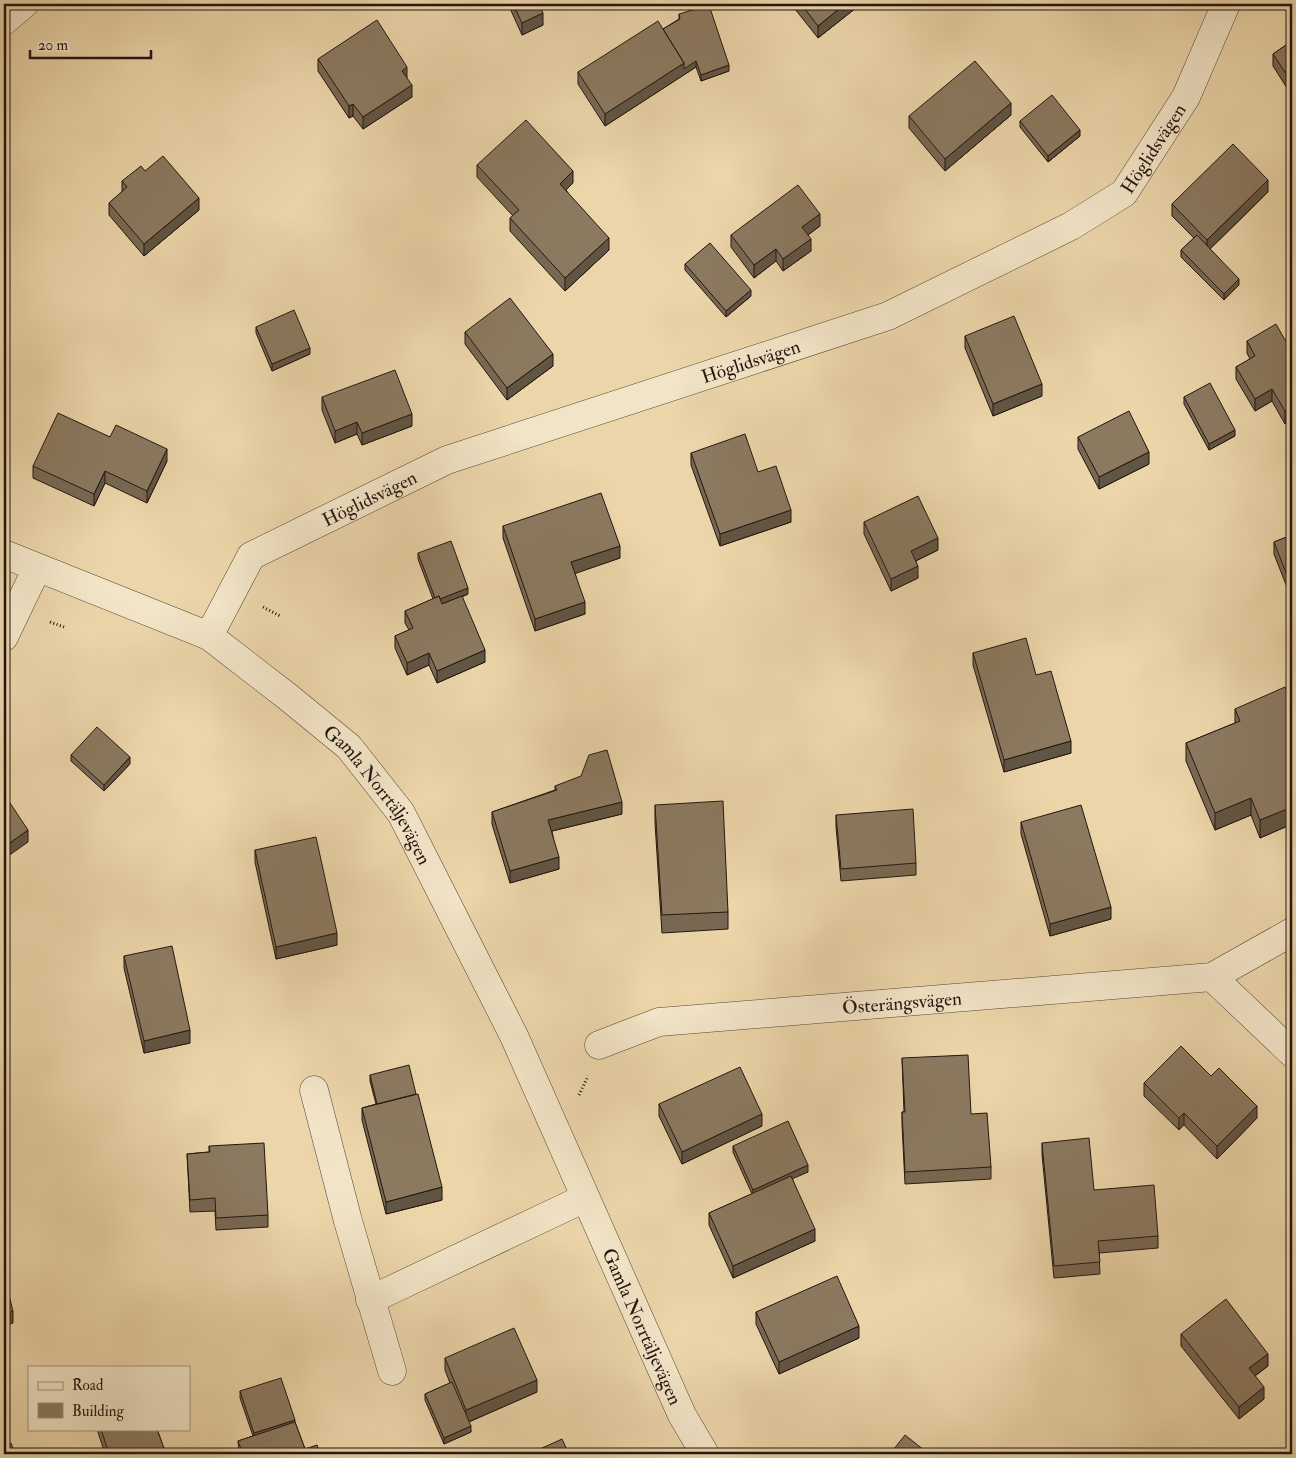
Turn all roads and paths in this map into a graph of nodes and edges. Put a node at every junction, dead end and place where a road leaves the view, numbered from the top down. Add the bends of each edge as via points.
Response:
1 (24, 4) edge
2 (1226, 4) edge
3 (4, 21) edge
4 (4, 554) edge
5 (37, 568) junction
6 (209, 636) junction
7 (4, 637) edge
8 (1292, 932) edge
9 (1212, 978) junction
10 (599, 1045) joint
11 (1292, 1053) edge
12 (314, 1090) dead end
13 (555, 1129) junction
14 (585, 1198) junction
15 (370, 1300) junction
16 (392, 1371) dead end
17 (705, 1454) edge

1 - 3 street
2 - 6 street, Höglidsvägen via 1186,97 1124,193 1071,226 888,316 447,460 251,556
4 - 5 street, Gamla Norrtäljevägen
5 - 6 street, Gamla Norrtäljevägen
5 - 7 street
6 - 13 street, Gamla Norrtäljevägen via 349,747 402,813 514,1036
8 - 9 street, Österängsvägen
9 - 10 street, Österängsvägen via 659,1022
9 - 11 street
10 - 13 path via 583,1090
12 - 15 street
13 - 14 street, Gamla Norrtäljevägen
14 - 15 street
14 - 17 street, Gamla Norrtäljevägen via 682,1414
15 - 16 street

